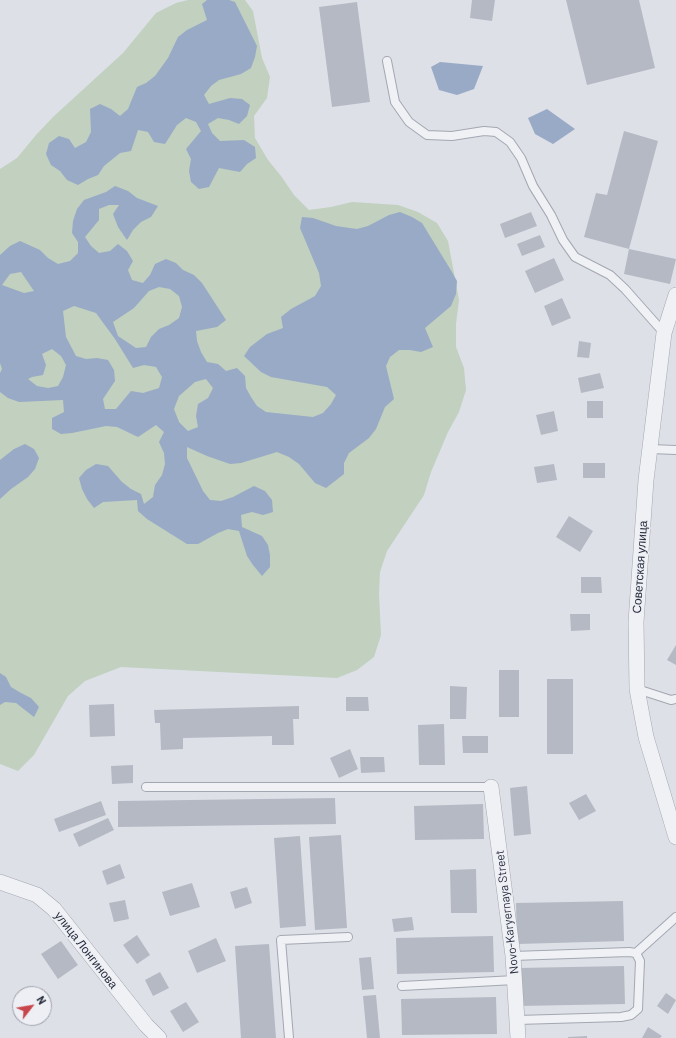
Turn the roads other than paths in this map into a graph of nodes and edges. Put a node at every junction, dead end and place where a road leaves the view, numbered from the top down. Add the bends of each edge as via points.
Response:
1 (387, 62) dead end
2 (676, 295) edge
3 (664, 333) junction
4 (650, 449) junction
5 (676, 450) edge
6 (637, 689) junction
7 (676, 699) edge
8 (146, 787) dead end
9 (491, 787) joint
10 (676, 837) edge
11 (0, 882) edge
12 (676, 917) edge
13 (348, 937) dead end
14 (636, 953) junction
15 (513, 956) junction
16 (515, 980) junction
17 (402, 986) dead end
18 (517, 1020) junction
19 (159, 1038) edge
20 (289, 1038) edge
21 (518, 1038) edge

1 - 3 lane via 395,102 409,122 426,135 452,136 484,131 496,132 510,142 575,257 610,275 625,288
2 - 3 street, Советская улица
3 - 4 street, Советская улица
4 - 5 lane
4 - 6 street, Советская улица via 636,622
6 - 7 lane via 671,700
6 - 10 street, Советская улица via 646,737
8 - 9 lane
9 - 15 street, Novo-Karyernaya Street
11 - 19 street, улица Лонгинова via 37,895 54,909
12 - 14 lane
13 - 20 lane via 281,940
14 - 15 lane
14 - 18 lane via 640,961 638,1009 631,1015
15 - 16 street, Novo-Karyernaya Street
16 - 17 lane
16 - 18 street, Novo-Karyernaya Street
18 - 21 street, Novo-Karyernaya Street

